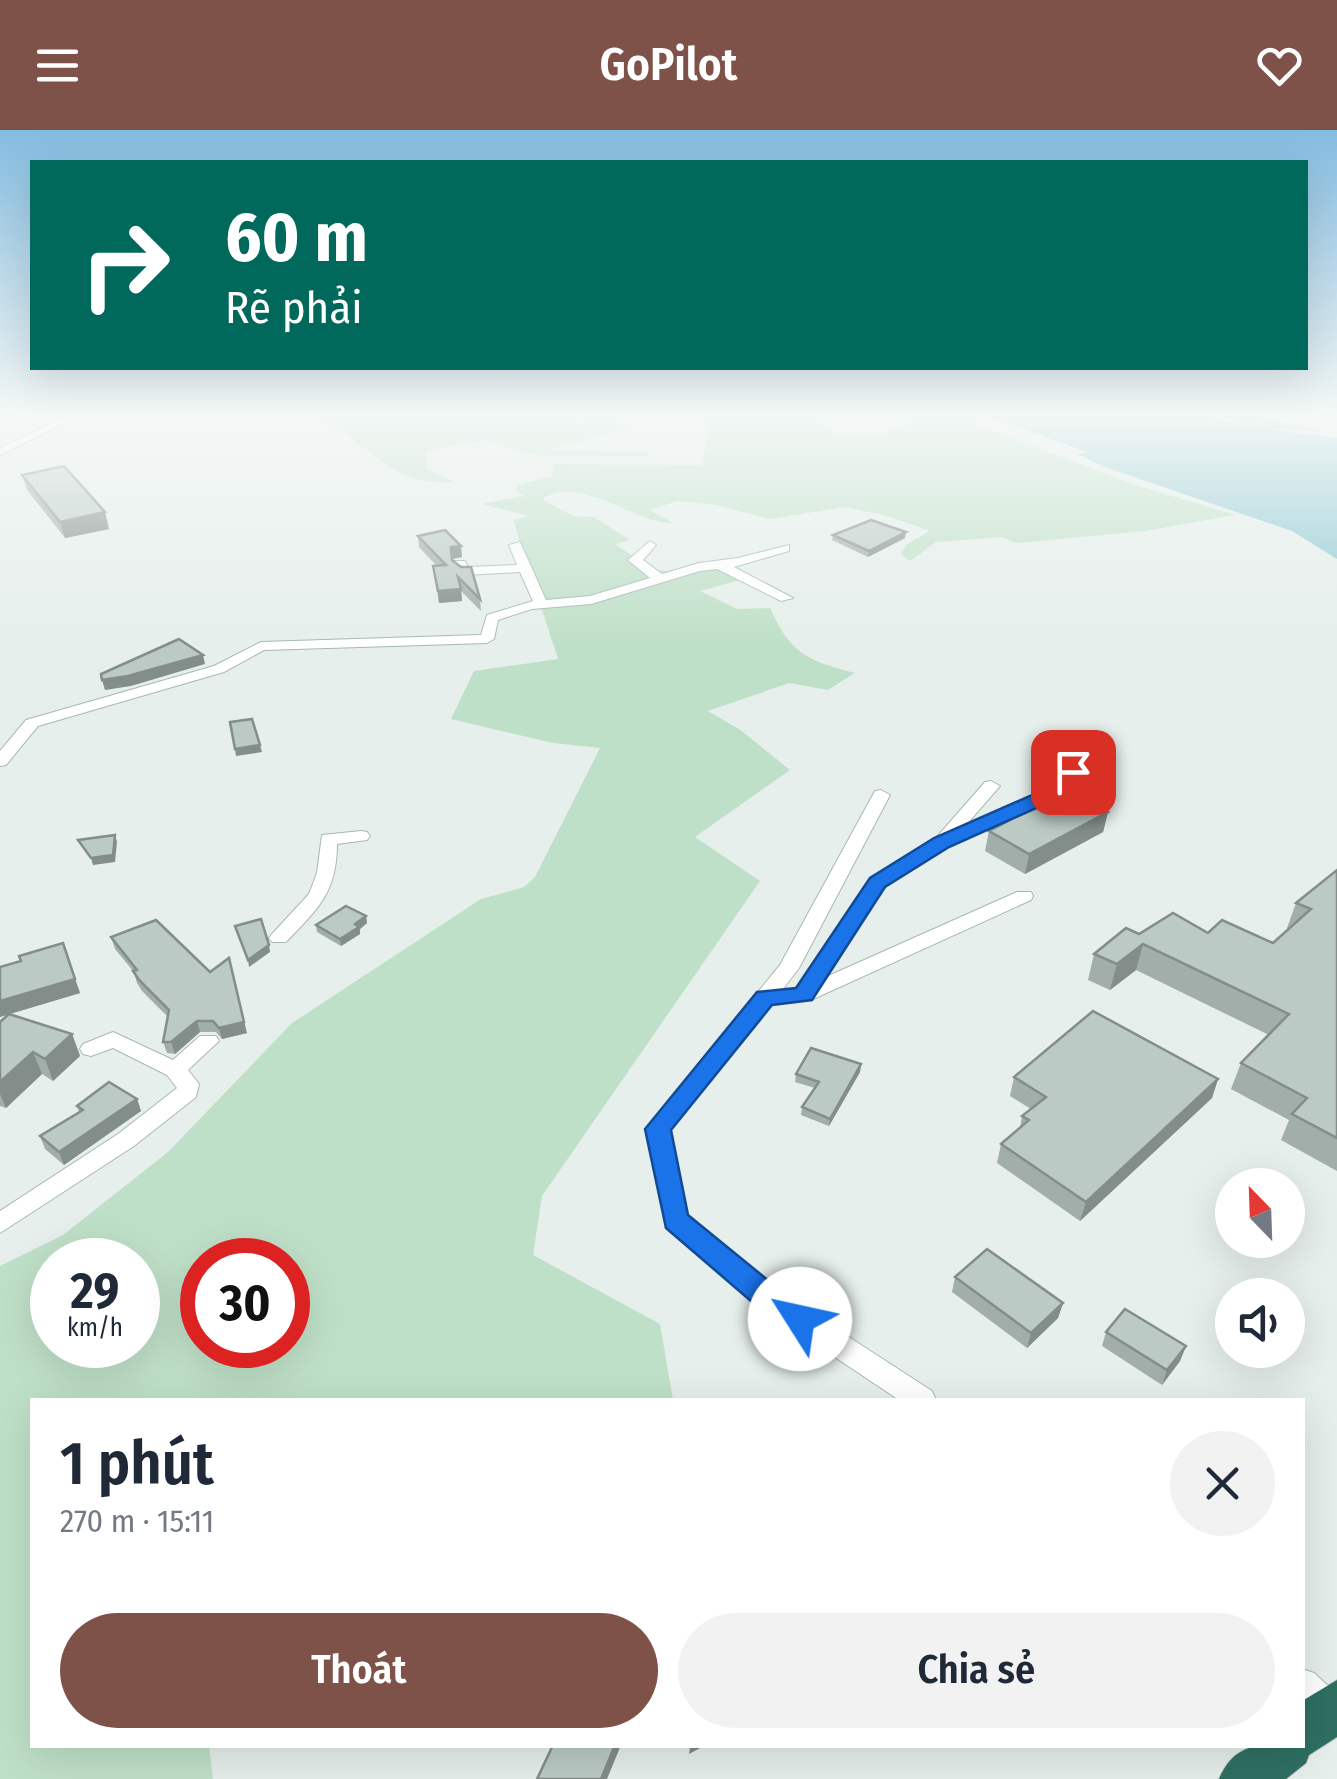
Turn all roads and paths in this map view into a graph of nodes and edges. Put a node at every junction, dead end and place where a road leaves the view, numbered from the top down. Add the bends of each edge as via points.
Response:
1 (515, 544) dead end
2 (650, 545) dead end
3 (784, 548) dead end
4 (690, 552) dead end
5 (715, 563) junction
6 (460, 564) edge
7 (771, 566) dead end
8 (527, 568) junction
9 (660, 579) junction
10 (786, 598) dead end
11 (541, 604) junction
12 (0, 761) edge
13 (1073, 772) dead end
14 (991, 786) dead end
15 (881, 795) dead end
16 (361, 836) dead end
17 (942, 842) junction
18 (1024, 896) dead end
19 (279, 938) dead end
20 (804, 995) junction
21 (765, 997) junction
22 (208, 1042) dead end
23 (91, 1050) dead end
24 (175, 1070) junction
25 (0, 1223) edge
26 (919, 1398) edge
27 (1284, 1748) edge
28 (1245, 1779) edge

1 - 8 street
2 - 9 street via 635,560
3 - 5 street
4 - 5 street
5 - 7 street
5 - 9 street
5 - 10 street
6 - 8 street via 464,571
8 - 11 street
9 - 11 street via 591,600
11 - 12 street via 492,618 488,639 261,646 162,688 32,723
13 - 17 street via 1074,784
14 - 17 street
15 - 21 street via 789,968
16 - 19 street via 328,839 329,878
17 - 20 street via 877,882
18 - 20 street
20 - 21 street
21 - 26 street via 658,1129 676,1220 770,1299
22 - 24 street
23 - 24 street via 114,1039
24 - 25 street via 188,1090 126,1140
27 - 28 highway

